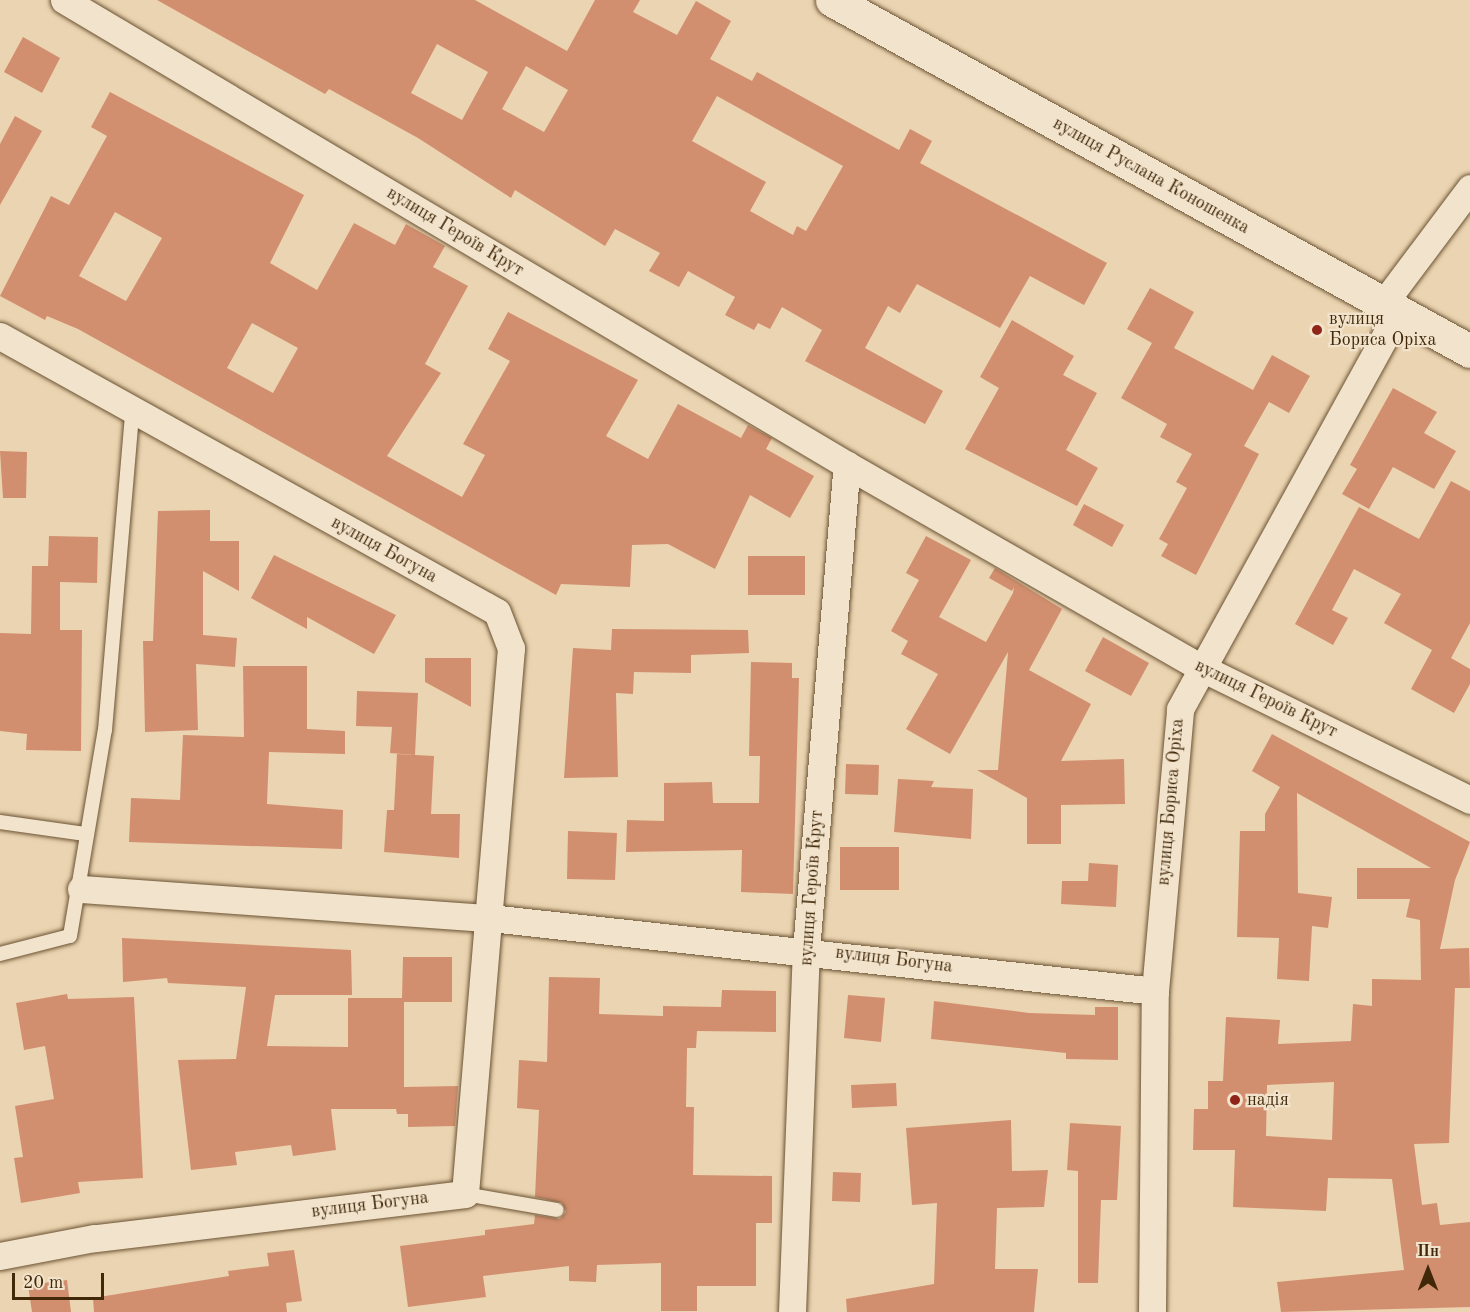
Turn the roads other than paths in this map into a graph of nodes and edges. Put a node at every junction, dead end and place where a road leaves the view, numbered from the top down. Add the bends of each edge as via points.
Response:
1 (64, 0) edge
2 (832, 0) edge
3 (1470, 188) edge
4 (1390, 308) junction
5 (0, 336) edge
6 (1470, 351) edge
7 (132, 412) junction
8 (847, 465) junction
9 (1200, 667) junction
10 (1470, 800) edge
11 (0, 822) edge
12 (85, 834) junction
13 (81, 889) junction
14 (490, 918) junction
15 (806, 950) junction
16 (0, 954) edge
17 (1155, 991) junction
18 (465, 1194) junction
19 (557, 1210) dead end
20 (0, 1256) edge
21 (792, 1312) edge
22 (1152, 1312) edge

1 - 8 street, вулиця Героїв Крут
2 - 4 street, вулиця Руслана Коношенка
3 - 4 street, вулиця Бориса Оріха
4 - 6 street, вулиця Руслана Коношенка
4 - 9 street, вулиця Бориса Оріха
5 - 7 street, вулиця Богуна
7 - 12 lane via 105,730
7 - 14 street, вулиця Богуна via 497,612 511,648
8 - 9 street, вулиця Героїв Крут
8 - 15 street, вулиця Героїв Крут
9 - 10 street, вулиця Героїв Крут
9 - 17 street, вулиця Бориса Оріха via 1180,709
11 - 12 lane
12 - 13 lane
13 - 14 street, вулиця Богуна
13 - 16 lane via 70,936
14 - 15 street, вулиця Богуна
14 - 18 street, вулиця Богуна
15 - 17 street, вулиця Богуна
15 - 21 street, вулиця Героїв Крут
17 - 22 street, вулиця Бориса Оріха
18 - 19 lane
18 - 20 street, вулиця Богуна via 94,1238

